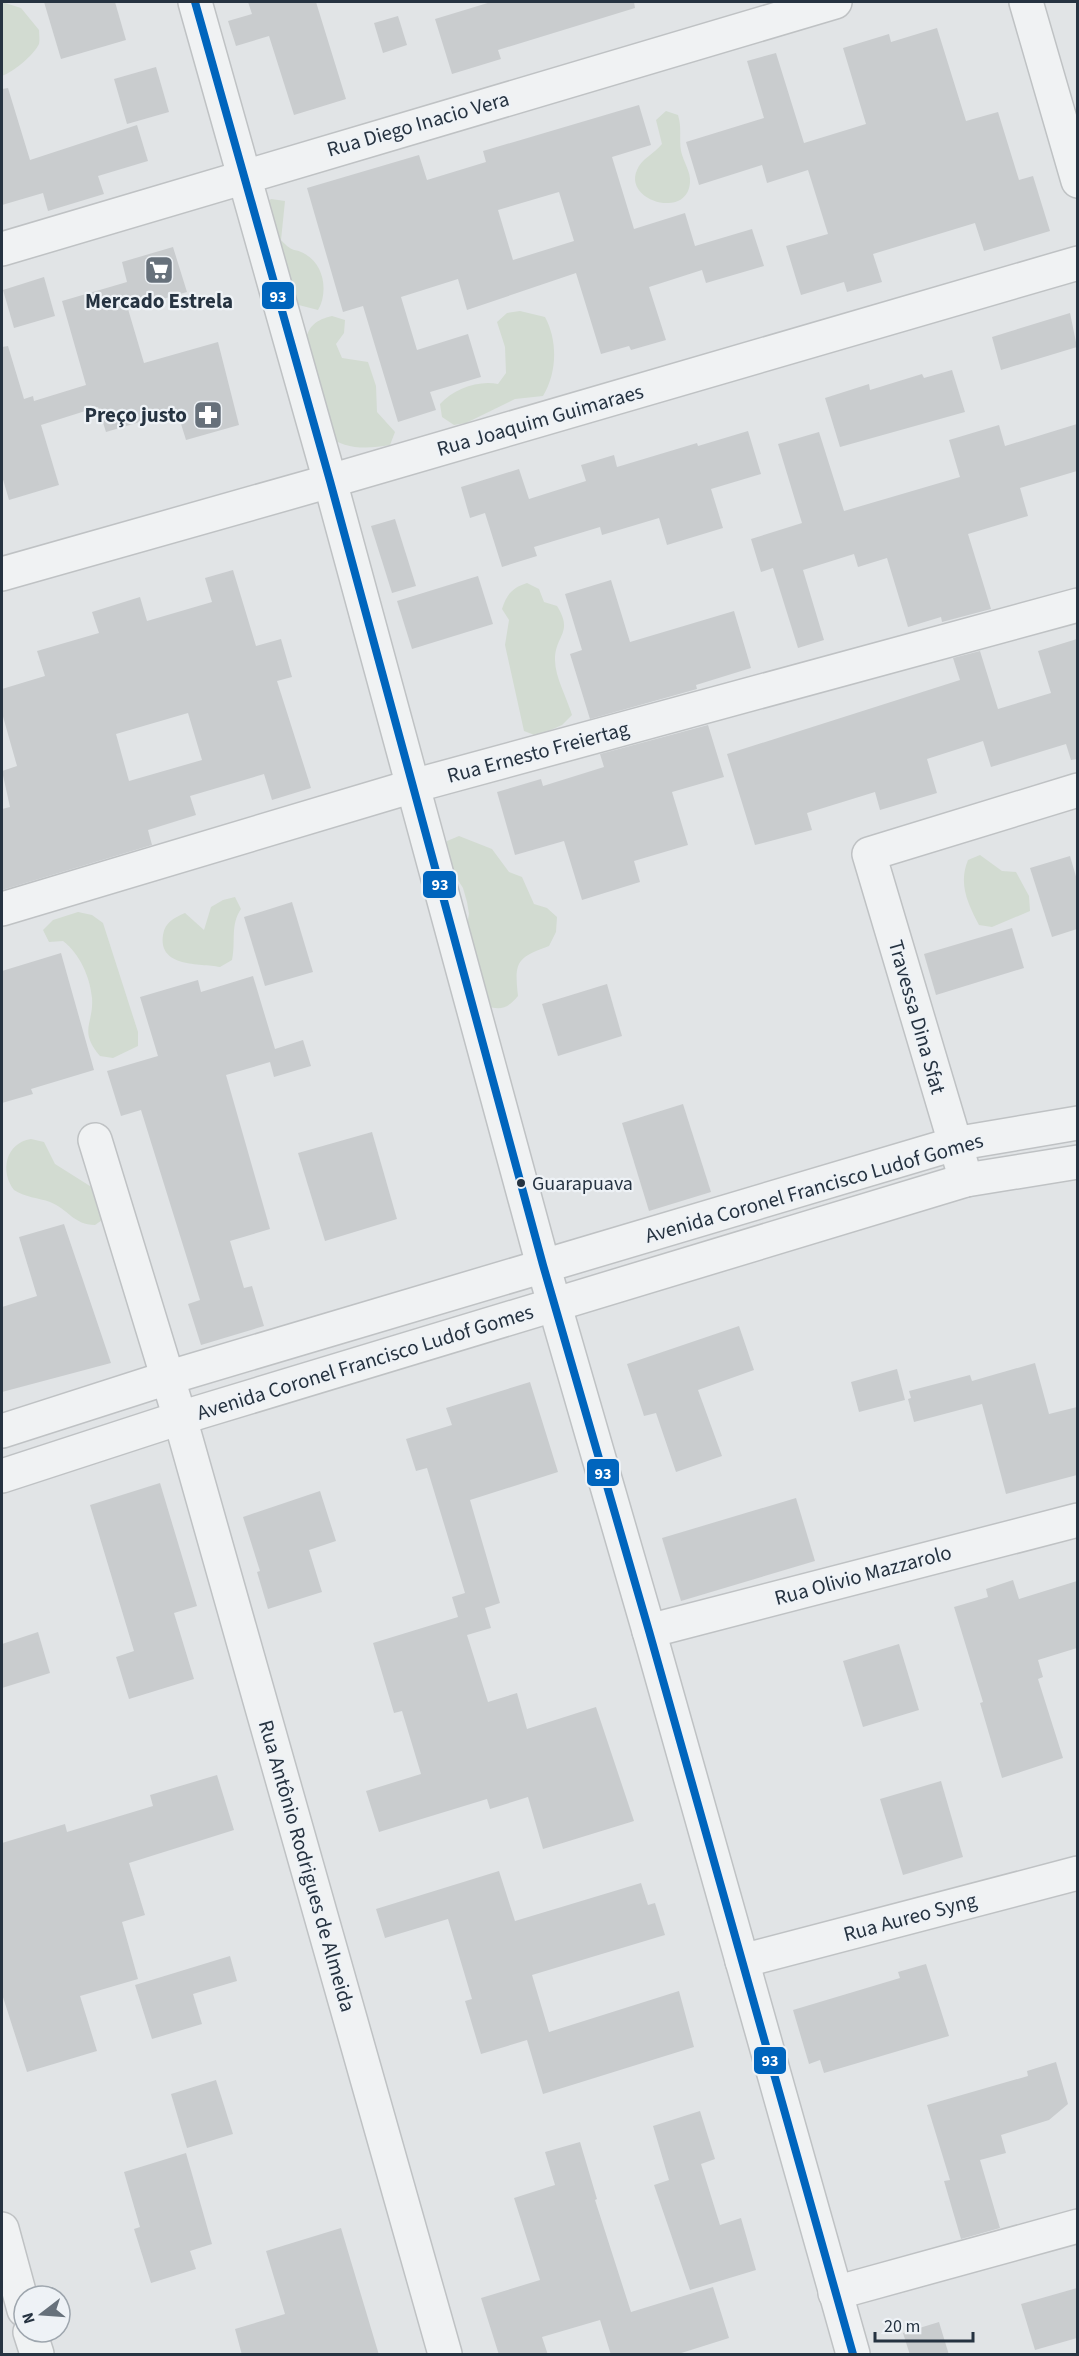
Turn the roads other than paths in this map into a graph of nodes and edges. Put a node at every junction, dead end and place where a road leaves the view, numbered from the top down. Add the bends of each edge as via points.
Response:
1 (195, 2) edge
2 (835, 2) edge
3 (1026, 2) edge
4 (242, 176) junction
5 (1077, 181) edge
6 (2, 249) edge
7 (1077, 263) edge
8 (330, 481) junction
9 (2, 574) edge
10 (1077, 605) edge
11 (413, 786) junction
12 (1077, 790) edge
13 (2, 909) edge
14 (1077, 1123) edge
15 (95, 1140) dead end
16 (954, 1144) junction
17 (1077, 1162) edge
18 (966, 1180) junction
19 (543, 1265) junction
20 (555, 1305) junction
21 (167, 1378) junction
22 (180, 1418) junction
23 (2, 1431) edge
24 (2, 1476) edge
25 (1077, 1520) edge
26 (650, 1631) junction
27 (1077, 1873) edge
28 (742, 1960) junction
29 (1077, 2226) edge
30 (2, 2229) edge
31 (17, 2284) edge
32 (835, 2293) junction
33 (445, 2355) edge
34 (853, 2355) edge

1 - 4 street
2 - 4 street, Rua Diego Inacio Vera
3 - 5 street
4 - 6 street, Rua Diego Inacio Vera
4 - 8 street
7 - 8 street, Rua Joaquim Guimaraes
8 - 9 street, Rua Joaquim Guimaraes
8 - 11 street
10 - 11 street, Rua Ernesto Freiertag
11 - 13 street, Rua Ernesto Freiertag
11 - 19 street
12 - 16 street, Travessa Dina Sfat via 868,854
14 - 16 street, Avenida Coronel Francisco Ludof Gomes
15 - 21 street, Rua Antônio Rodrigues de Almeida
16 - 18 street, Travessa Dina Sfat
16 - 19 street, Avenida Coronel Francisco Ludof Gomes
17 - 18 street, Avenida Coronel Francisco Ludof Gomes
18 - 20 street, Avenida Coronel Francisco Ludof Gomes
19 - 20 street
19 - 21 street, Avenida Coronel Francisco Ludof Gomes
20 - 22 street, Avenida Coronel Francisco Ludof Gomes
20 - 26 street
21 - 22 street, Rua Antônio Rodrigues de Almeida
21 - 23 street, Avenida Coronel Francisco Ludof Gomes
22 - 24 street, Avenida Coronel Francisco Ludof Gomes
22 - 33 street, Rua Antônio Rodrigues de Almeida
25 - 26 street, Rua Olivio Mazzarolo
26 - 28 street
27 - 28 street, Rua Aureo Syng
28 - 32 street
29 - 32 street
30 - 31 street
32 - 34 street

